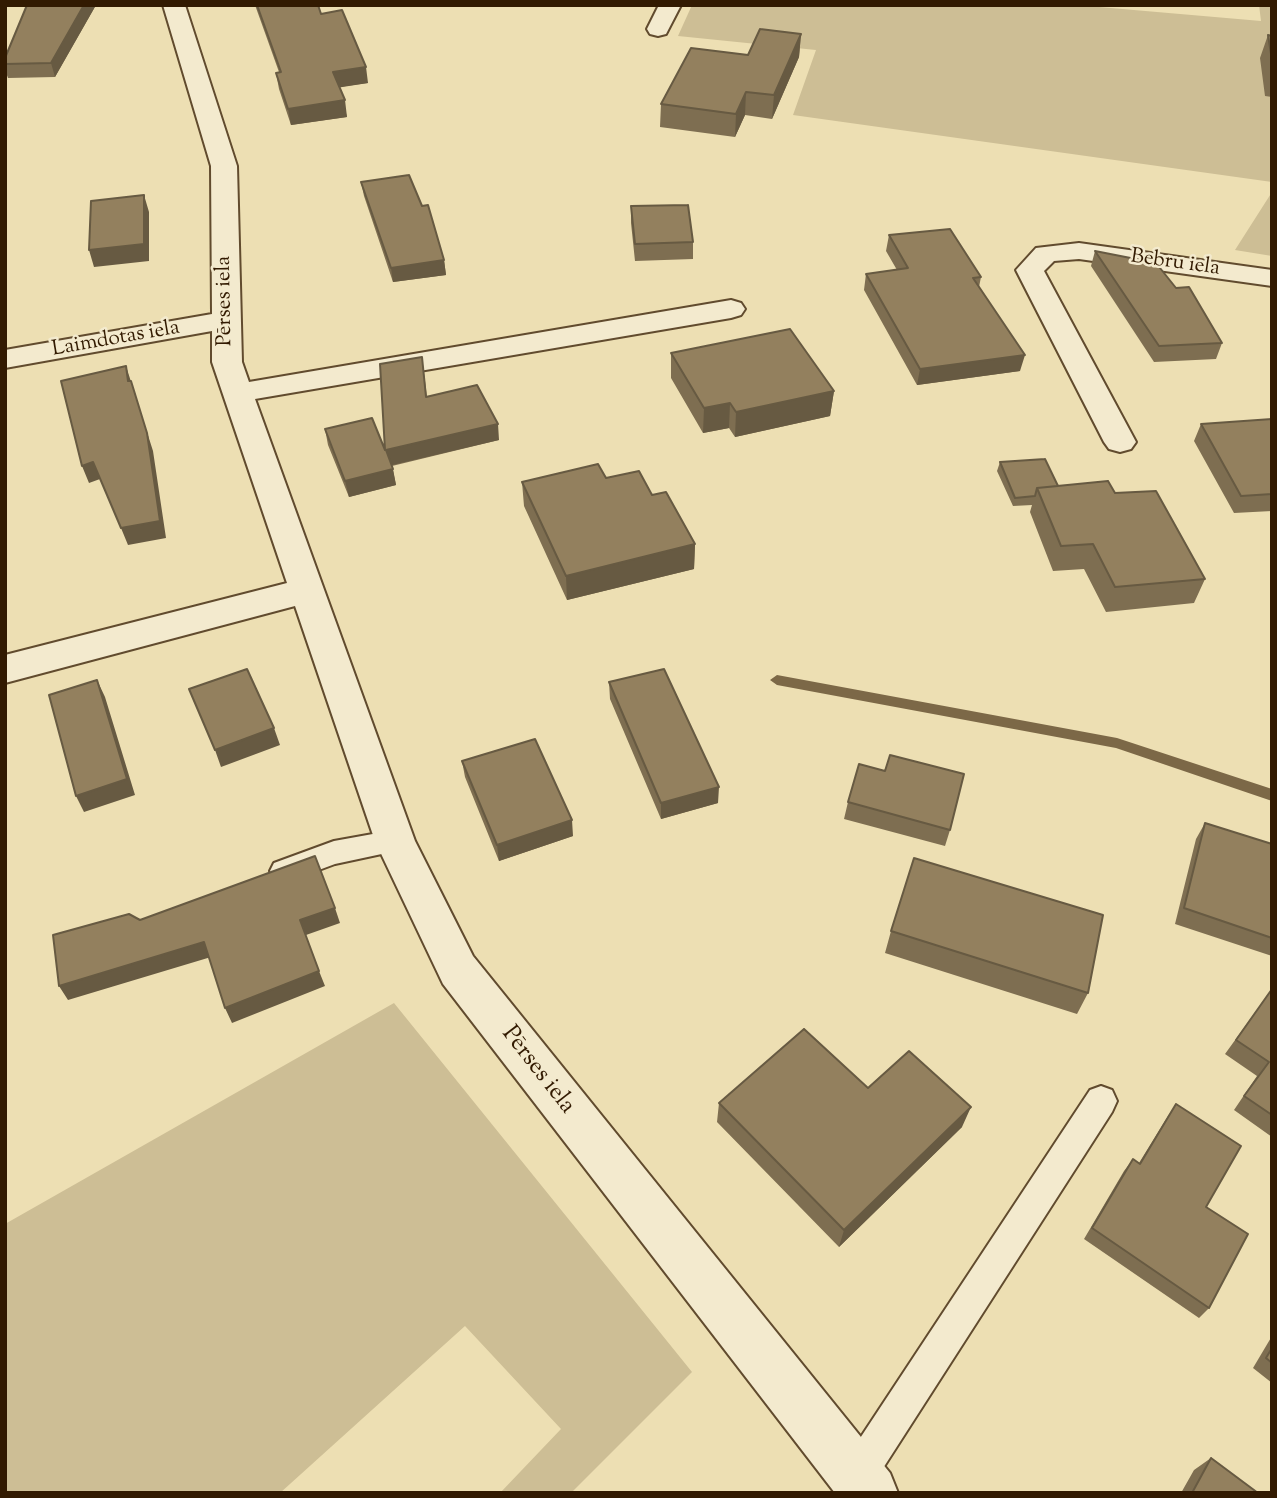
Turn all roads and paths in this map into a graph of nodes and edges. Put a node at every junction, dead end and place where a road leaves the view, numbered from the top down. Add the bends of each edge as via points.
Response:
1 (174, 5) edge
2 (670, 5) edge
3 (658, 29) dead end
4 (1272, 278) edge
5 (731, 309) dead end
6 (227, 320) junction
7 (5, 359) edge
8 (238, 393) junction
9 (1120, 442) dead end
10 (307, 590) junction
11 (5, 668) edge
12 (395, 841) junction
13 (255, 881) edge
14 (1101, 1101) dead end
15 (863, 1485) edge

1 - 6 street, Pērses iela via 224,166
2 - 3 street
4 - 9 street, Bebru iela via 1079,251 1046,254 1030,270
5 - 8 street
6 - 7 street, Laimdotas iela
6 - 8 street, Pērses iela via 227,362
8 - 10 street, Pērses iela
10 - 11 street
10 - 12 street, Pērses iela
12 - 13 lane via 334,853
12 - 15 street, Pērses iela via 457,970
14 - 15 lane

